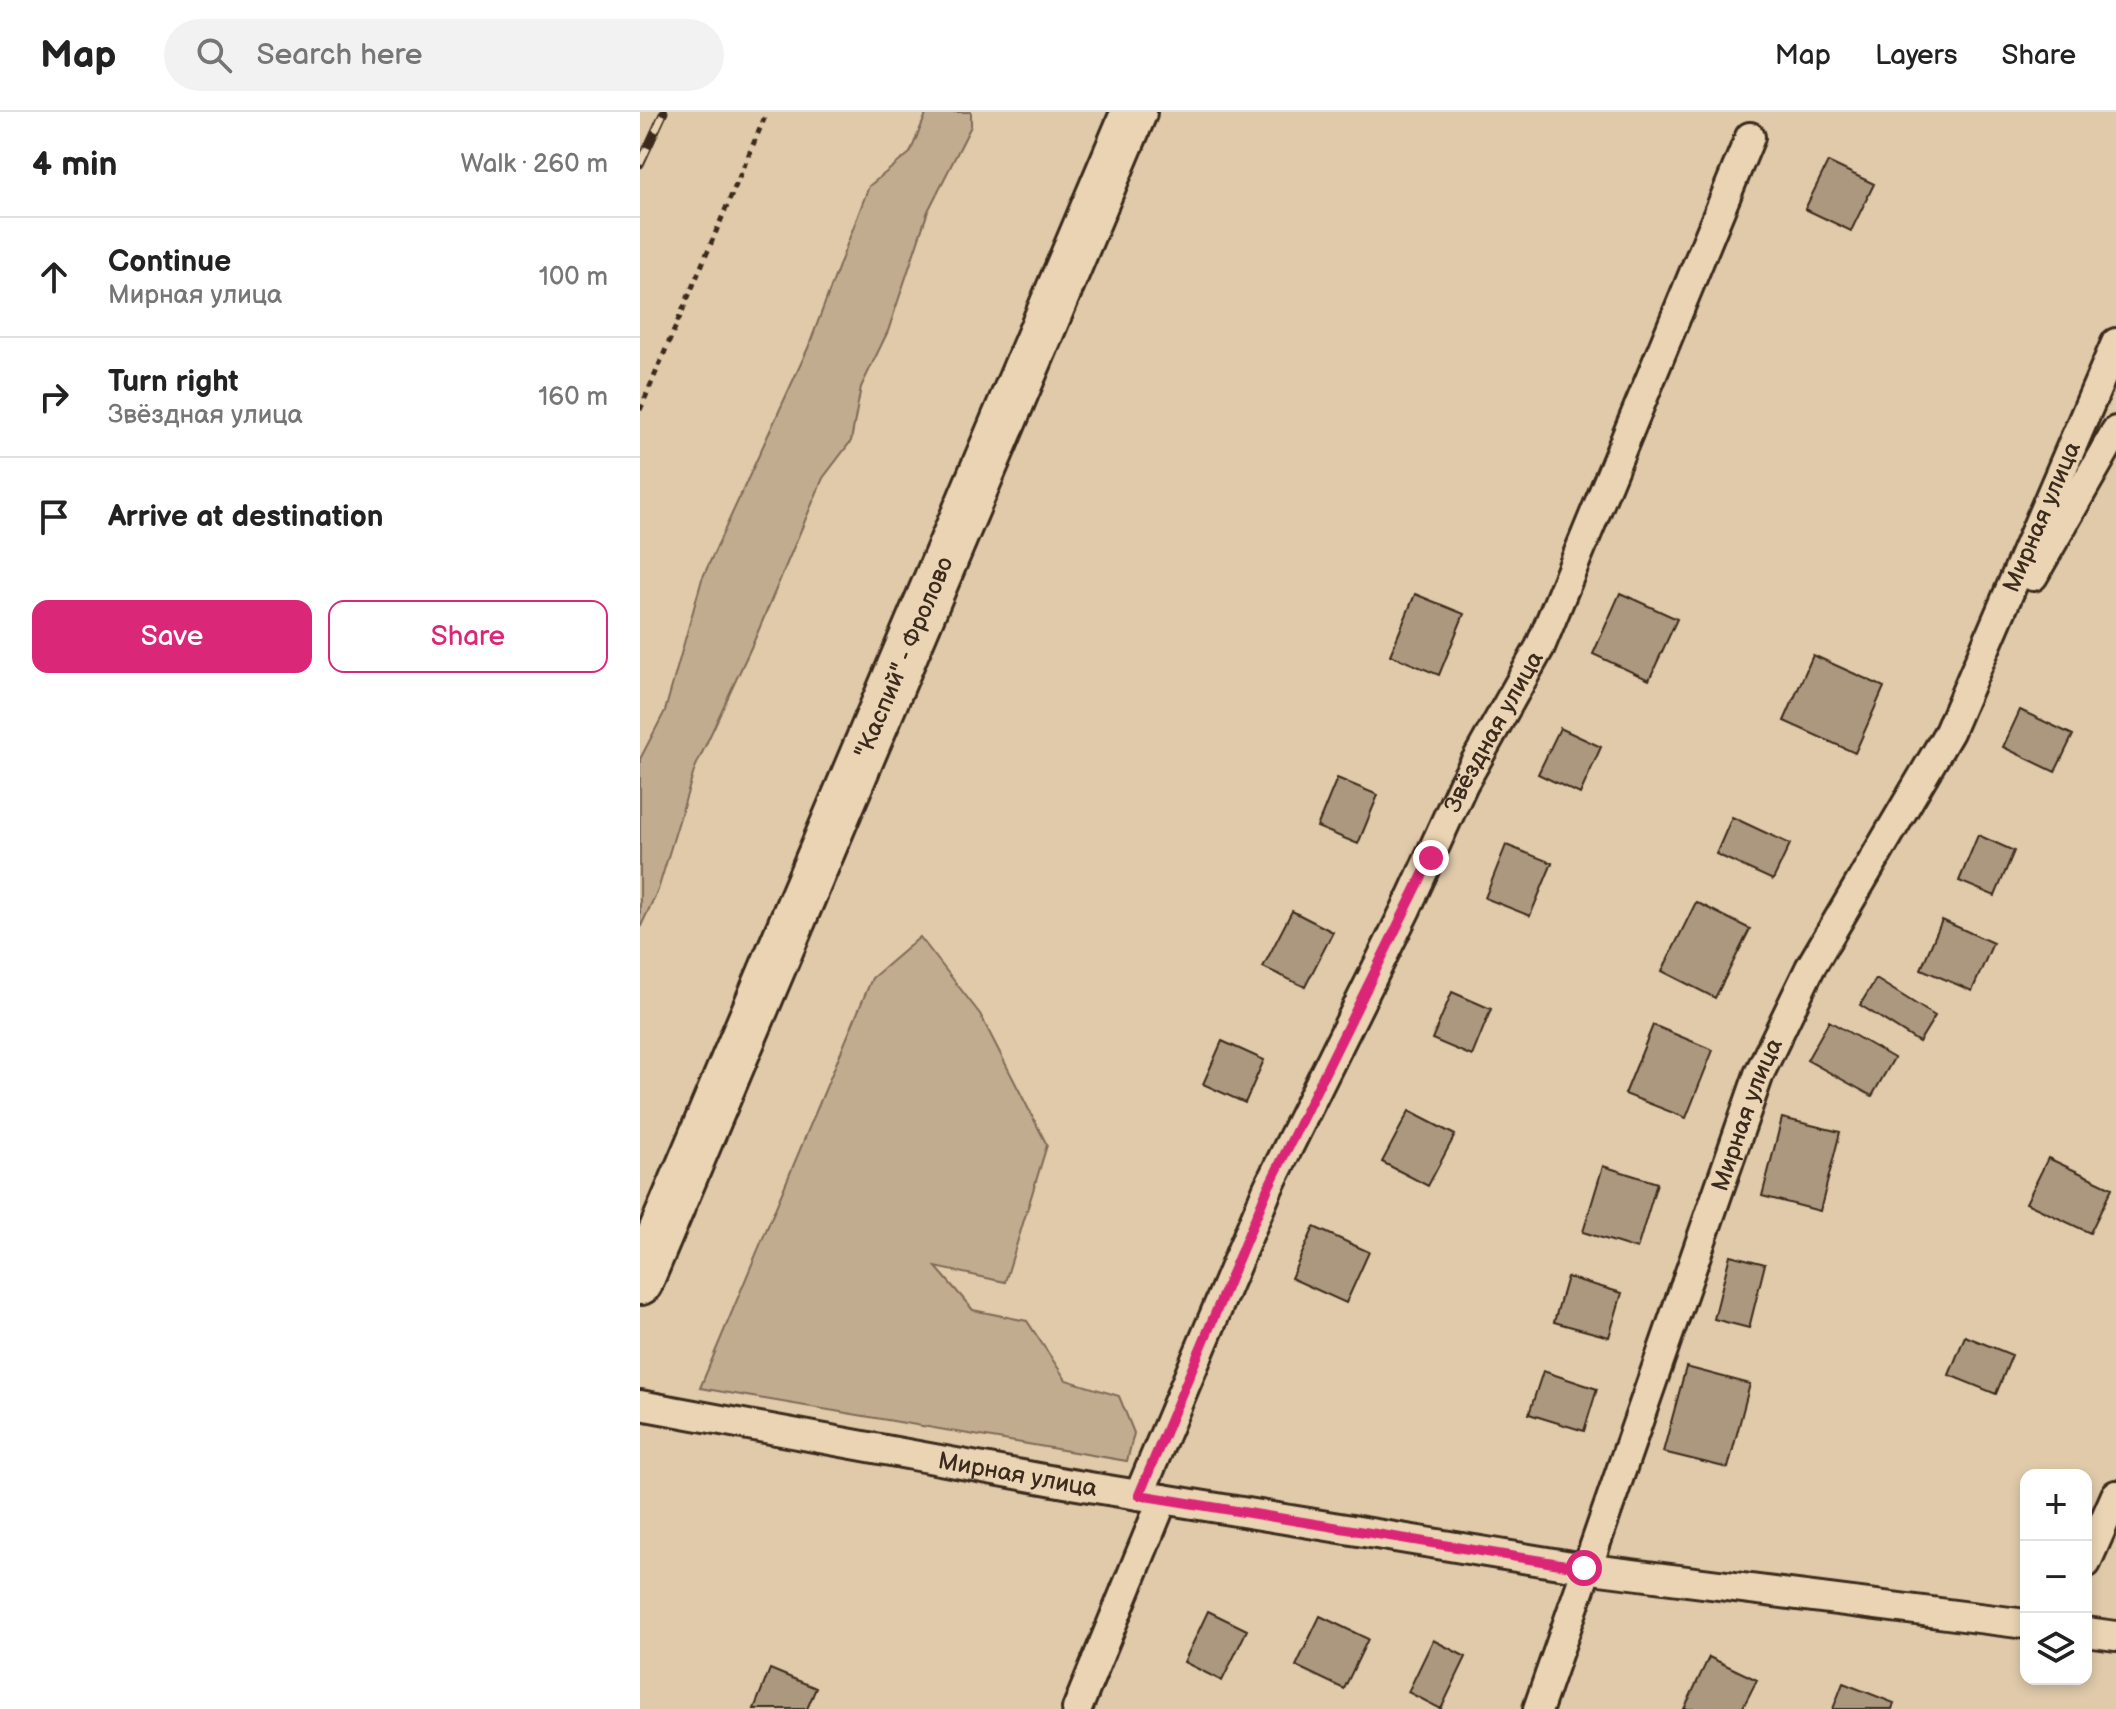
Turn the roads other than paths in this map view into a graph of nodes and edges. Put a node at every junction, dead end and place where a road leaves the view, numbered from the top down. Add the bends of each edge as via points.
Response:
1 (1134, 112) edge
2 (1750, 137) dead end
3 (2116, 343) edge
4 (2116, 431) edge
5 (1967, 690) junction
6 (640, 1282) edge
7 (640, 1405) edge
8 (2116, 1495) edge
9 (1151, 1497) junction
10 (2092, 1549) edge
11 (1584, 1568) junction
12 (2020, 1623) edge
13 (2092, 1633) edge
14 (2116, 1636) edge
15 (1077, 1709) edge
16 (1538, 1709) edge

1 - 6 main road, "Каспий" - Фролово
2 - 9 street, Звёздная улица via 1540,647 1463,784 1268,1188
3 - 5 street, Мирная улица
4 - 5 street, Мирная улица
5 - 11 street, Мирная улица via 1949,732 1810,968 1759,1074
7 - 9 street, Мирная улица
8 - 10 street
9 - 11 street, Мирная улица
9 - 15 street, Звёздная улица
11 - 12 street, Мирная улица
11 - 16 street, Мирная улица
13 - 14 street

